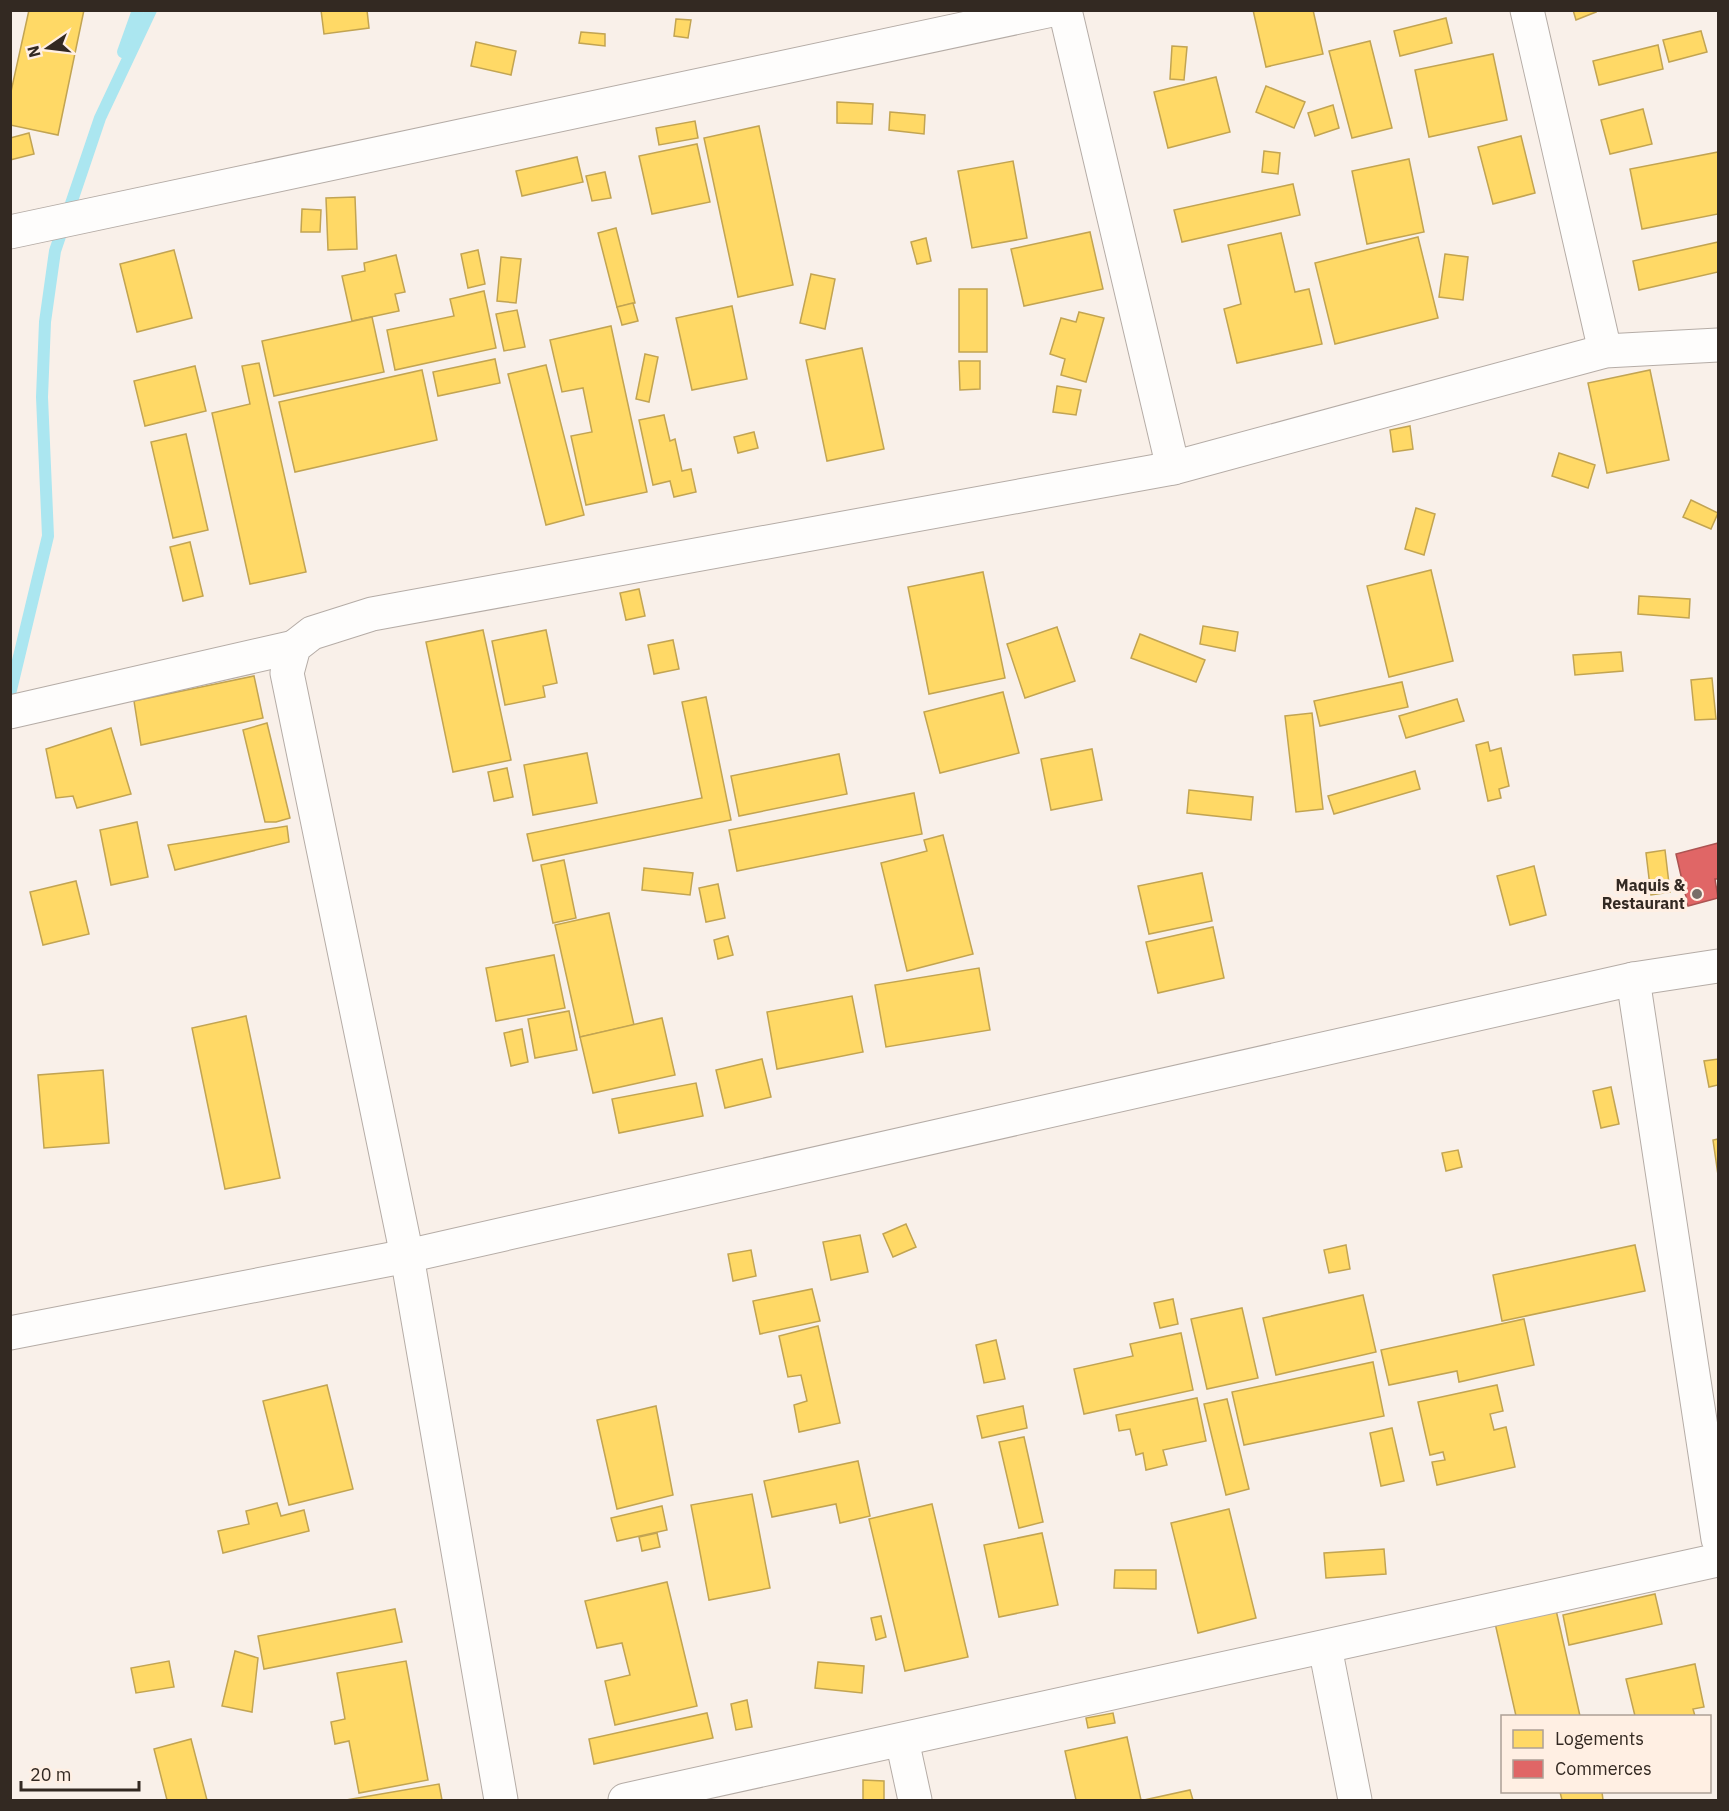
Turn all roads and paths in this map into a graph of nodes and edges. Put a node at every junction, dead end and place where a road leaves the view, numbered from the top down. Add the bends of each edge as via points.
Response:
1 (1052, 10) edge
2 (1065, 10) edge
3 (1527, 10) edge
4 (16, 231) edge
5 (1719, 345) edge
6 (1605, 351) junction
7 (1173, 468) junction
8 (294, 647) junction
9 (10, 712) edge
10 (1719, 966) edge
11 (1633, 979) junction
12 (406, 1256) junction
13 (10, 1334) edge
14 (1719, 1539) edge
15 (1719, 1560) edge
16 (1325, 1647) junction
17 (902, 1740) junction
18 (501, 1800) edge
19 (626, 1800) edge
20 (915, 1800) edge
21 (1355, 1800) edge

1 - 4 street
2 - 7 street
3 - 6 street
5 - 6 street
6 - 7 street
7 - 8 street via 372,614 312,633
8 - 9 street
8 - 12 street via 287,673
10 - 11 street
11 - 12 street
11 - 14 street
12 - 13 street
12 - 18 street
15 - 16 street
16 - 17 street
16 - 21 street
17 - 19 street
17 - 20 street

